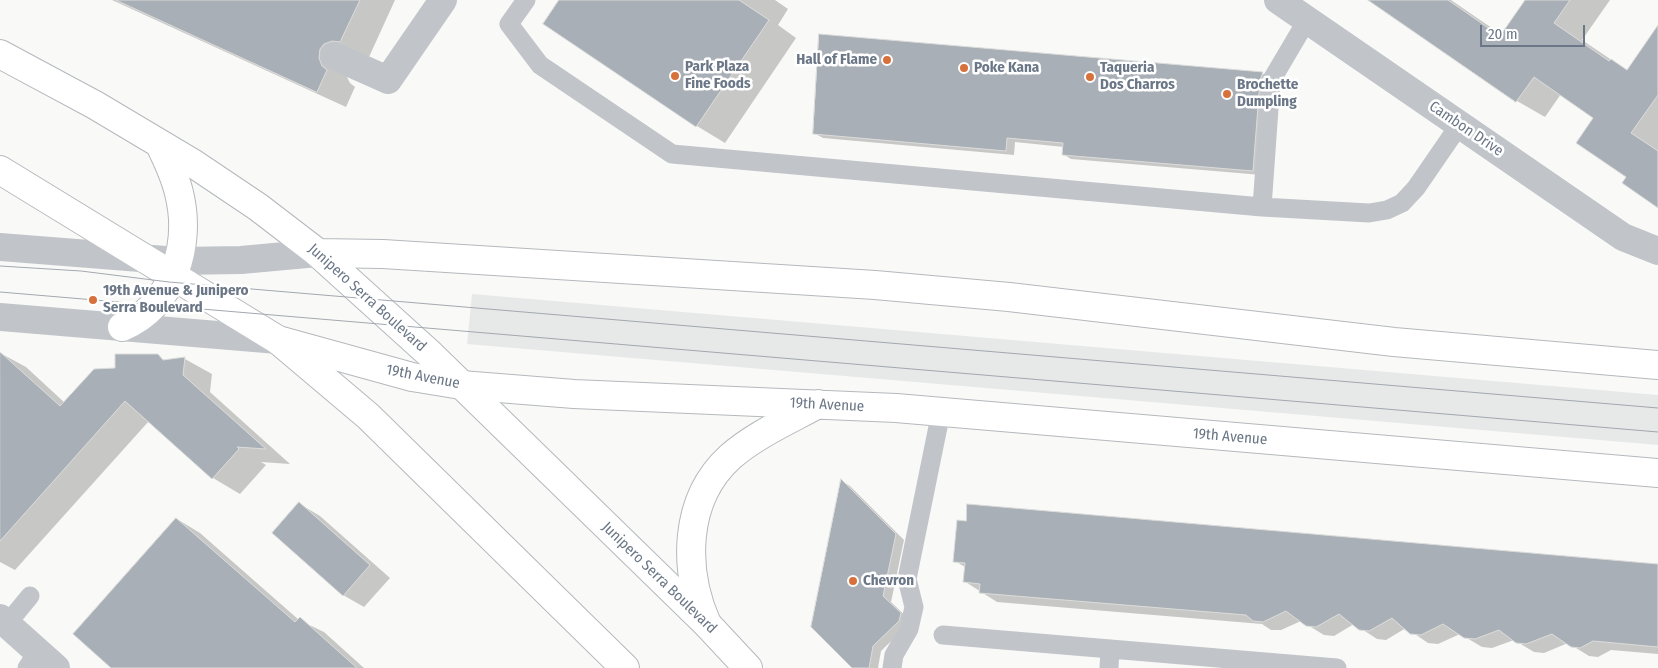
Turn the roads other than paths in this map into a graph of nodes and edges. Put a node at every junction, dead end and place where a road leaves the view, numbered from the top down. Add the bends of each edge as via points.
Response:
1 (443, 0) edge
2 (526, 0) edge
3 (1278, 0) edge
4 (1308, 20) junction
5 (0, 54) edge
6 (334, 56) dead end
7 (1460, 124) junction
8 (160, 143) junction
9 (0, 170) edge
10 (1262, 207) junction
11 (0, 247) edge
12 (1658, 251) edge
13 (318, 253) junction
14 (144, 258) junction
15 (175, 269) junction
16 (0, 317) edge
17 (122, 328) junction
18 (278, 340) junction
19 (1658, 365) edge
20 (461, 384) junction
21 (818, 404) junction
22 (941, 412) junction
23 (1658, 473) edge
24 (30, 596) dead end
25 (3, 621) edge
26 (707, 624) junction
27 (942, 635) dead end
28 (1110, 649) junction
29 (40, 662) edge
30 (625, 668) edge
31 (748, 668) edge
32 (892, 668) edge
33 (1109, 668) edge
34 (1337, 668) edge

1 - 6 street via 388,80
2 - 10 lane via 509,24 540,65 672,154
3 - 4 street, Cambon Drive
4 - 7 street, Cambon Drive
4 - 10 lane via 1271,81
5 - 8 main road, Junipero Serra Boulevard via 96,104
7 - 10 lane via 1416,188 1402,203 1387,210 1369,213
7 - 12 street, Cambon Drive via 1624,236
8 - 13 main road, Junipero Serra Boulevard via 252,202
8 - 15 main road via 174,176 183,211 182,243
9 - 14 main road
11 - 14 street
13 - 15 street
13 - 19 main road via 383,254 875,285 1009,297 1394,342
13 - 20 main road, Junipero Serra Boulevard
14 - 15 main road
15 - 17 main road via 163,294 145,315
15 - 18 main road
16 - 17 street, 19th Avenue
17 - 18 street, 19th Avenue
18 - 20 main road, 19th Avenue via 385,370
18 - 30 main road via 368,416
20 - 21 main road, 19th Avenue via 657,398
20 - 26 main road, Junipero Serra Boulevard
21 - 22 main road, 19th Avenue
21 - 26 main road via 735,453 719,468 704,493 693,523 690,563 693,584
22 - 23 main road, 19th Avenue
22 - 32 lane via 907,579 914,607 909,629 894,655
24 - 25 lane
25 - 29 street
26 - 31 main road, Junipero Serra Boulevard
27 - 28 lane
28 - 33 lane
28 - 34 lane

